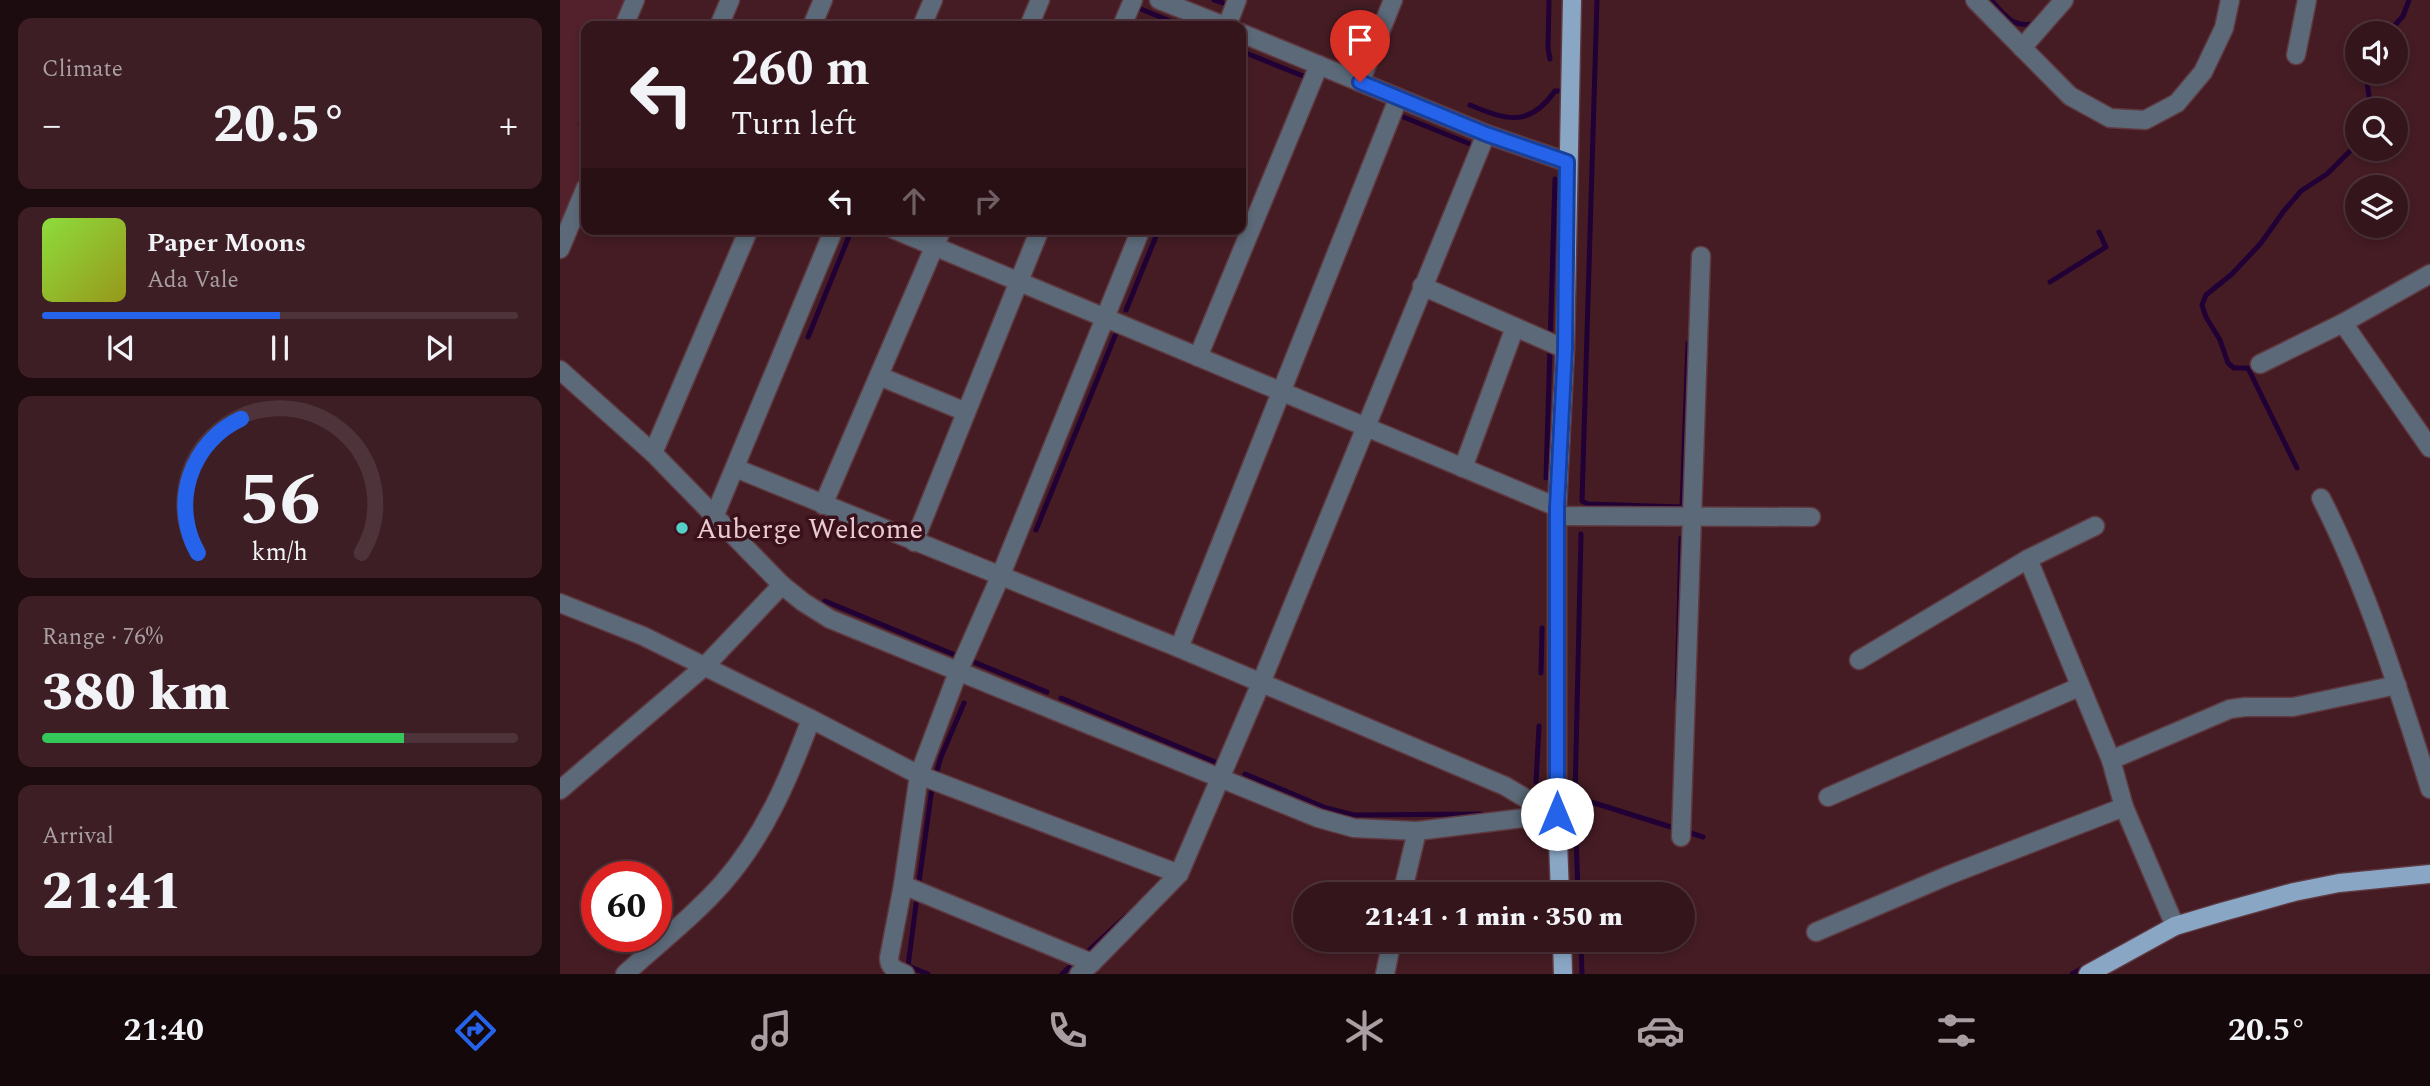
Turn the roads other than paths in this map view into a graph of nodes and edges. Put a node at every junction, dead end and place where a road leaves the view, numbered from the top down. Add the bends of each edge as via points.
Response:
1 (635, 0) edge
2 (730, 0) edge
3 (823, 0) edge
4 (933, 0) edge
5 (1040, 0) edge
6 (1133, 0) edge
7 (1159, 0) edge
8 (1237, 0) edge
9 (1393, 0) edge
10 (1572, 0) edge
11 (1975, 0) edge
12 (2064, 0) edge
13 (2230, 0) edge
14 (2307, 0) edge
15 (626, 21) edge
16 (721, 21) edge
17 (815, 21) edge
18 (924, 21) edge
19 (1031, 21) edge
20 (1124, 21) edge
21 (1213, 21) edge
22 (1228, 21) edge
23 (1246, 35) edge
24 (2022, 48) junction
25 (2296, 55) dead end
26 (1319, 65) junction
27 (1360, 82) junction
28 (1398, 99) junction
29 (1486, 134) junction
30 (1567, 162) junction
31 (581, 199) edge
32 (745, 235) edge
33 (832, 235) edge
34 (907, 235) edge
35 (940, 235) edge
36 (1038, 235) edge
37 (1138, 235) edge
38 (935, 247) junction
39 (560, 250) edge
40 (1701, 256) dead end
41 (2430, 274) edge
42 (1019, 282) junction
43 (1422, 286) junction
44 (1104, 316) junction
45 (2343, 323) junction
46 (1515, 327) junction
47 (1565, 349) junction
48 (1198, 357) junction
49 (2260, 364) dead end
50 (560, 370) edge
51 (879, 376) junction
52 (1282, 393) junction
53 (966, 412) junction
54 (1364, 426) junction
55 (2430, 448) edge
56 (653, 453) junction
57 (735, 468) junction
58 (1463, 468) junction
59 (2321, 498) dead end
60 (823, 505) junction
61 (1557, 512) junction
62 (714, 517) junction
63 (1692, 517) junction
64 (1811, 517) dead end
65 (2095, 526) dead end
66 (914, 542) junction
67 (2028, 559) junction
68 (1000, 577) junction
69 (782, 585) junction
70 (560, 603) edge
71 (1179, 648) junction
72 (1860, 660) dead end
73 (705, 666) junction
74 (958, 672) junction
75 (1261, 683) junction
76 (2397, 685) junction
77 (2079, 687) junction
78 (811, 719) junction
79 (2111, 761) junction
80 (919, 775) junction
81 (1219, 779) junction
82 (2430, 789) edge
83 (560, 790) edge
84 (1828, 797) dead end
85 (2124, 807) junction
86 (1549, 815) junction
87 (1417, 831) junction
88 (1681, 837) dead end
89 (1178, 874) junction
90 (2430, 874) edge
91 (1405, 882) edge
92 (1558, 882) edge
93 (903, 885) junction
94 (2175, 926) junction
95 (1816, 932) dead end
96 (1390, 952) edge
97 (1562, 952) edge
98 (1085, 968) edge
99 (2107, 969) edge
100 (625, 974) edge
101 (905, 974) edge
102 (1385, 974) edge
103 (1563, 974) edge
104 (2088, 974) edge

1 - 15 street
2 - 16 street
3 - 17 street
4 - 18 street
5 - 19 street
6 - 20 street
7 - 21 street
8 - 22 street
9 - 27 street
10 - 30 main road
11 - 24 street
12 - 24 street
13 - 24 street via 2224,28 2203,72 2177,103 2145,120 2110,118 2070,96
14 - 25 street
23 - 26 street
26 - 27 street
26 - 48 street
27 - 28 street
28 - 29 street
28 - 52 street
29 - 30 street
29 - 43 street
30 - 47 main road
31 - 39 street
32 - 56 street
33 - 57 street
34 - 38 street
35 - 38 street
36 - 42 street
37 - 44 street
38 - 42 street
38 - 51 street
40 - 63 street
41 - 45 street
42 - 44 street
42 - 53 street
43 - 46 street
43 - 54 street
44 - 48 street
44 - 68 street
45 - 49 street
45 - 55 street
46 - 47 street
46 - 58 street
47 - 61 main road
48 - 52 street
50 - 56 street
51 - 53 street
51 - 60 street
52 - 54 street
52 - 71 street
53 - 66 street
54 - 58 street
54 - 75 street
56 - 62 street
57 - 60 street
57 - 62 street
58 - 61 street
59 - 76 street
60 - 66 street
61 - 63 street
61 - 86 main road
62 - 69 street
63 - 64 street
63 - 88 street
65 - 67 street
66 - 68 street
67 - 72 street
67 - 77 street
68 - 71 street
68 - 74 street
69 - 73 street
69 - 74 street via 830,618
70 - 73 street
71 - 75 street
73 - 78 street
73 - 83 street
74 - 80 street
74 - 81 street
75 - 81 street
75 - 86 street via 1505,786
76 - 79 street via 2293,707 2230,709
76 - 82 street
77 - 79 street
77 - 84 street
78 - 80 street
78 - 100 street via 784,789 742,859 697,910
79 - 85 street
80 - 89 street
80 - 93 street
81 - 87 street via 1354,828
81 - 89 street
85 - 94 street
85 - 95 street
86 - 87 street
86 - 92 main road
87 - 91 street
89 - 98 street
90 - 94 main road via 2294,892
93 - 98 street
93 - 101 street via 889,964
94 - 99 main road
96 - 102 street
97 - 103 main road
99 - 104 main road

